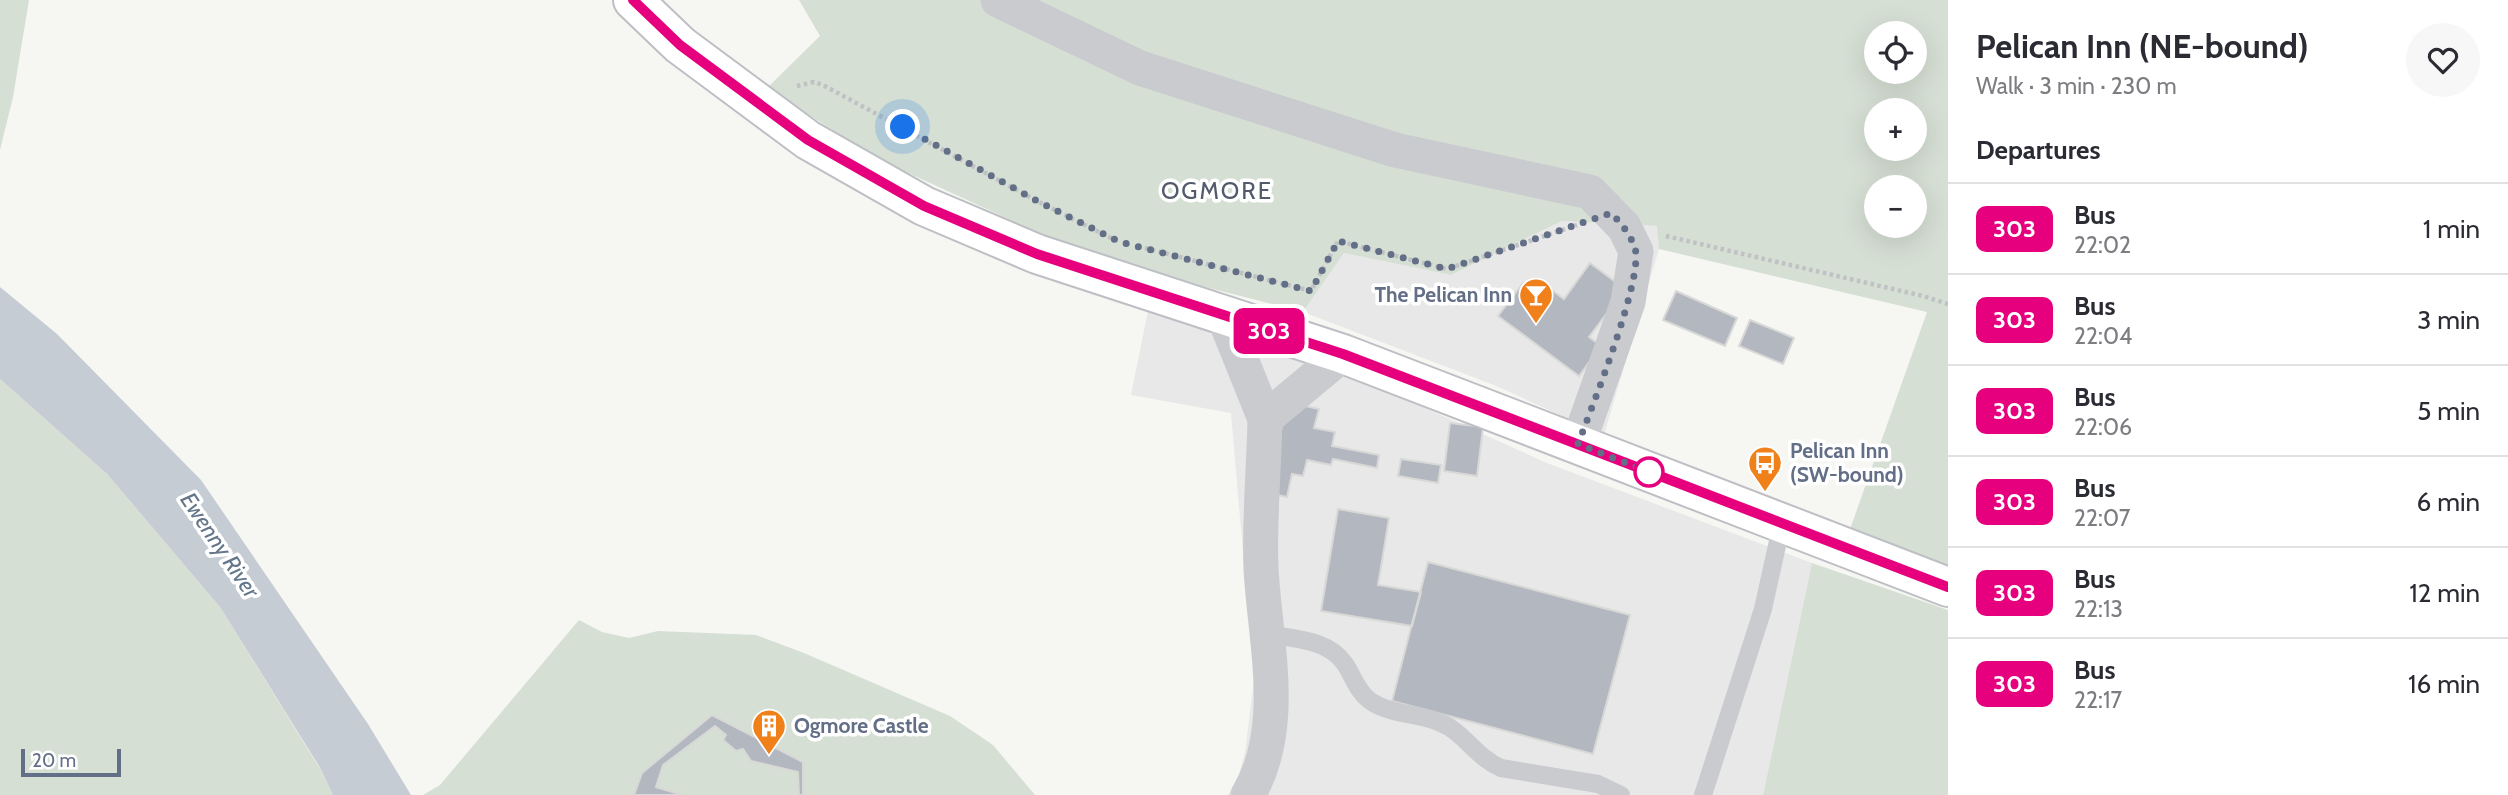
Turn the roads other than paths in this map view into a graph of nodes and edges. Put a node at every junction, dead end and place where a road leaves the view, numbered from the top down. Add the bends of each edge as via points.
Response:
1 (633, 0) edge
2 (998, 0) edge
3 (1224, 317) junction
4 (1343, 354) junction
5 (1265, 419) junction
6 (1578, 444) junction
7 (1782, 523) junction
8 (1948, 587) edge
9 (1267, 634) junction
10 (1248, 795) edge
11 (1621, 795) edge
12 (1703, 795) edge

1 - 3 main road via 680,45 808,140 924,206 1037,254
2 - 6 street via 1140,68 1395,150 1590,192 1617,220 1636,251 1628,302
3 - 4 main road
3 - 5 street
4 - 5 street
4 - 6 main road
5 - 9 street via 1261,568
6 - 7 main road
7 - 8 main road
7 - 12 lane via 1763,609
9 - 10 street via 1272,694 1266,751
9 - 11 lane via 1333,650 1367,699 1387,711 1440,722 1501,768 1598,785

